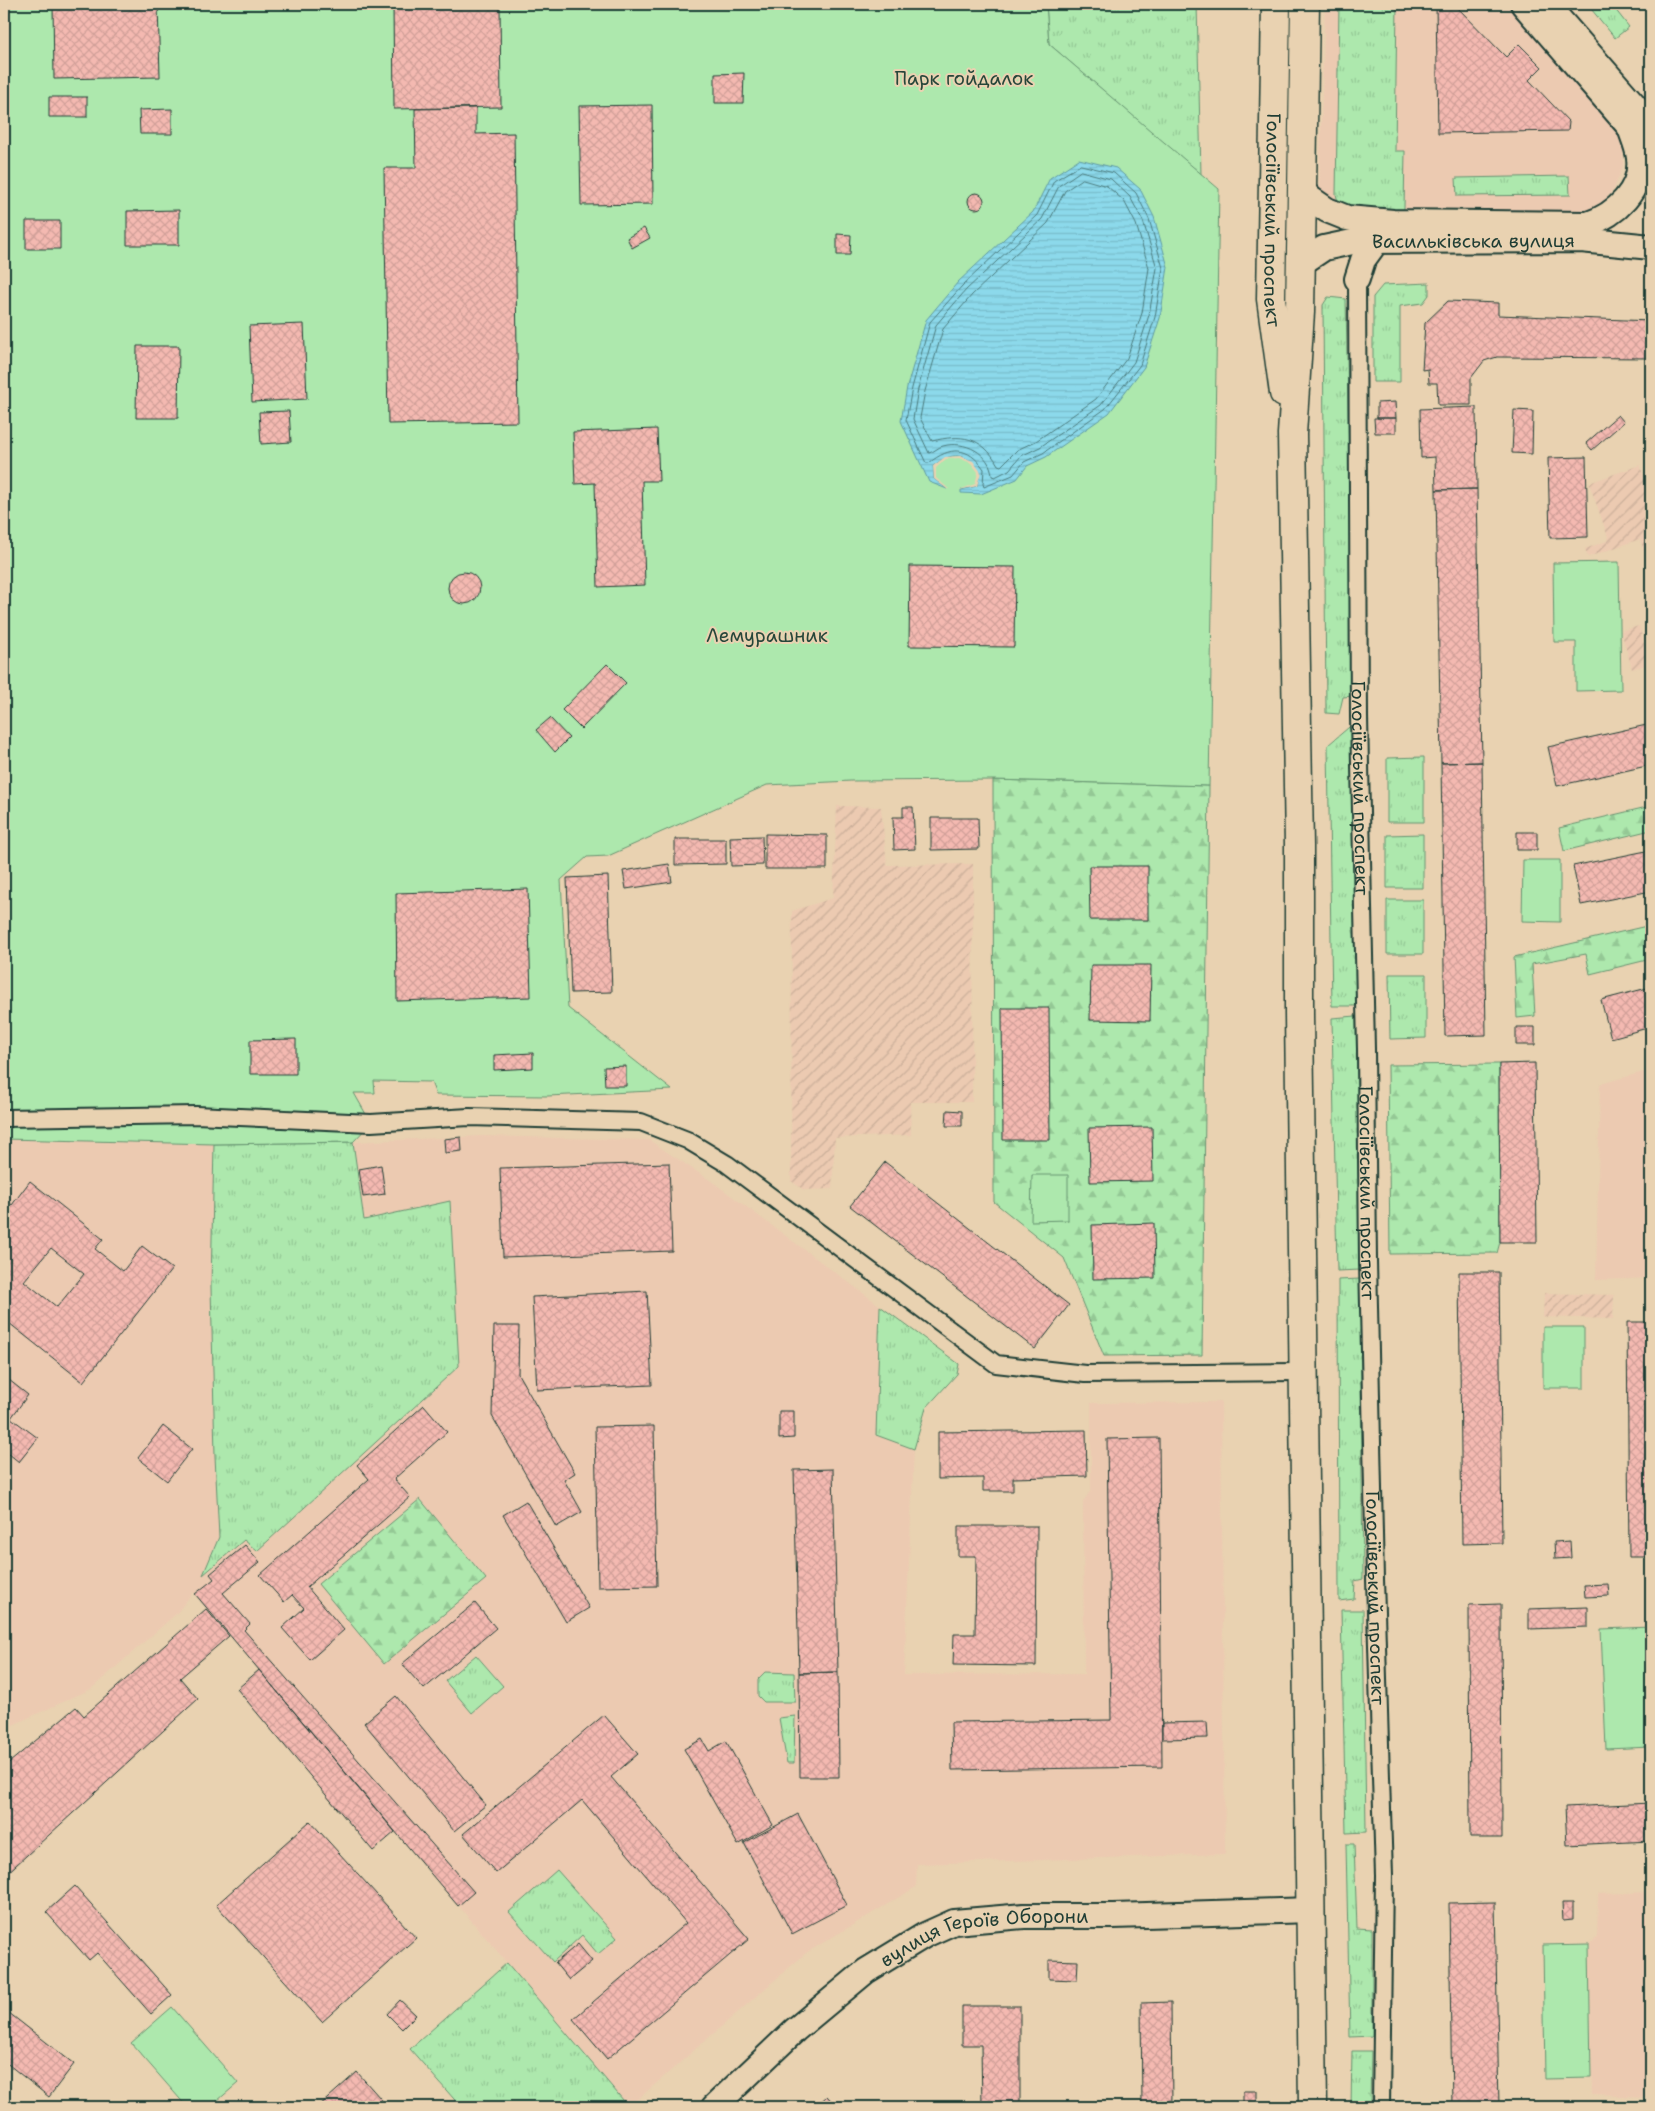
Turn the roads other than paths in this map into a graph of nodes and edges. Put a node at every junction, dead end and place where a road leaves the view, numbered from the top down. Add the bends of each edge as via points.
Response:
1 (1276, 4) edge
2 (1305, 4) edge
3 (1523, 4) edge
4 (1546, 4) edge
5 (1641, 126) edge
6 (1651, 152) edge
7 (1301, 189) junction
8 (1347, 218) junction
9 (1407, 222) junction
10 (1366, 241) junction
11 (1651, 247) edge
12 (1300, 264) junction
13 (1357, 279) joint
14 (1292, 434) junction
15 (4, 1118) edge
16 (1304, 1372) junction
17 (1311, 1910) junction
18 (714, 2107) edge
19 (1314, 2107) edge
20 (1381, 2107) edge

1 - 14 highway, Голосіївський проспект via 1271,299
2 - 7 highway, Голосіївський проспект
3 - 5 main road
4 - 5 main road
5 - 6 main road
5 - 9 main road via 1637,179 1619,207 1600,220 1579,225
7 - 8 main road via 1326,210
7 - 12 highway, Голосіївський проспект
8 - 9 main road
8 - 10 main road
9 - 10 main road
10 - 11 main road, Васильківська вулиця via 1580,240
10 - 12 main road, Васильківська вулиця via 1324,248
10 - 13 main road
12 - 14 highway, Голосіївський проспект
13 - 20 street, Голосіївський проспект via 1359,717 1368,1261 1384,1876
14 - 16 highway, Голосіївський проспект
15 - 16 street via 196,1115 371,1123 468,1117 641,1122 687,1140 727,1164 996,1364 1085,1374
16 - 17 highway, Голосіївський проспект
17 - 18 main road, вулиця Героїв Оборони via 1024,1916 954,1922 925,1935 866,1971 795,2030
17 - 19 highway, Голосіївський проспект

